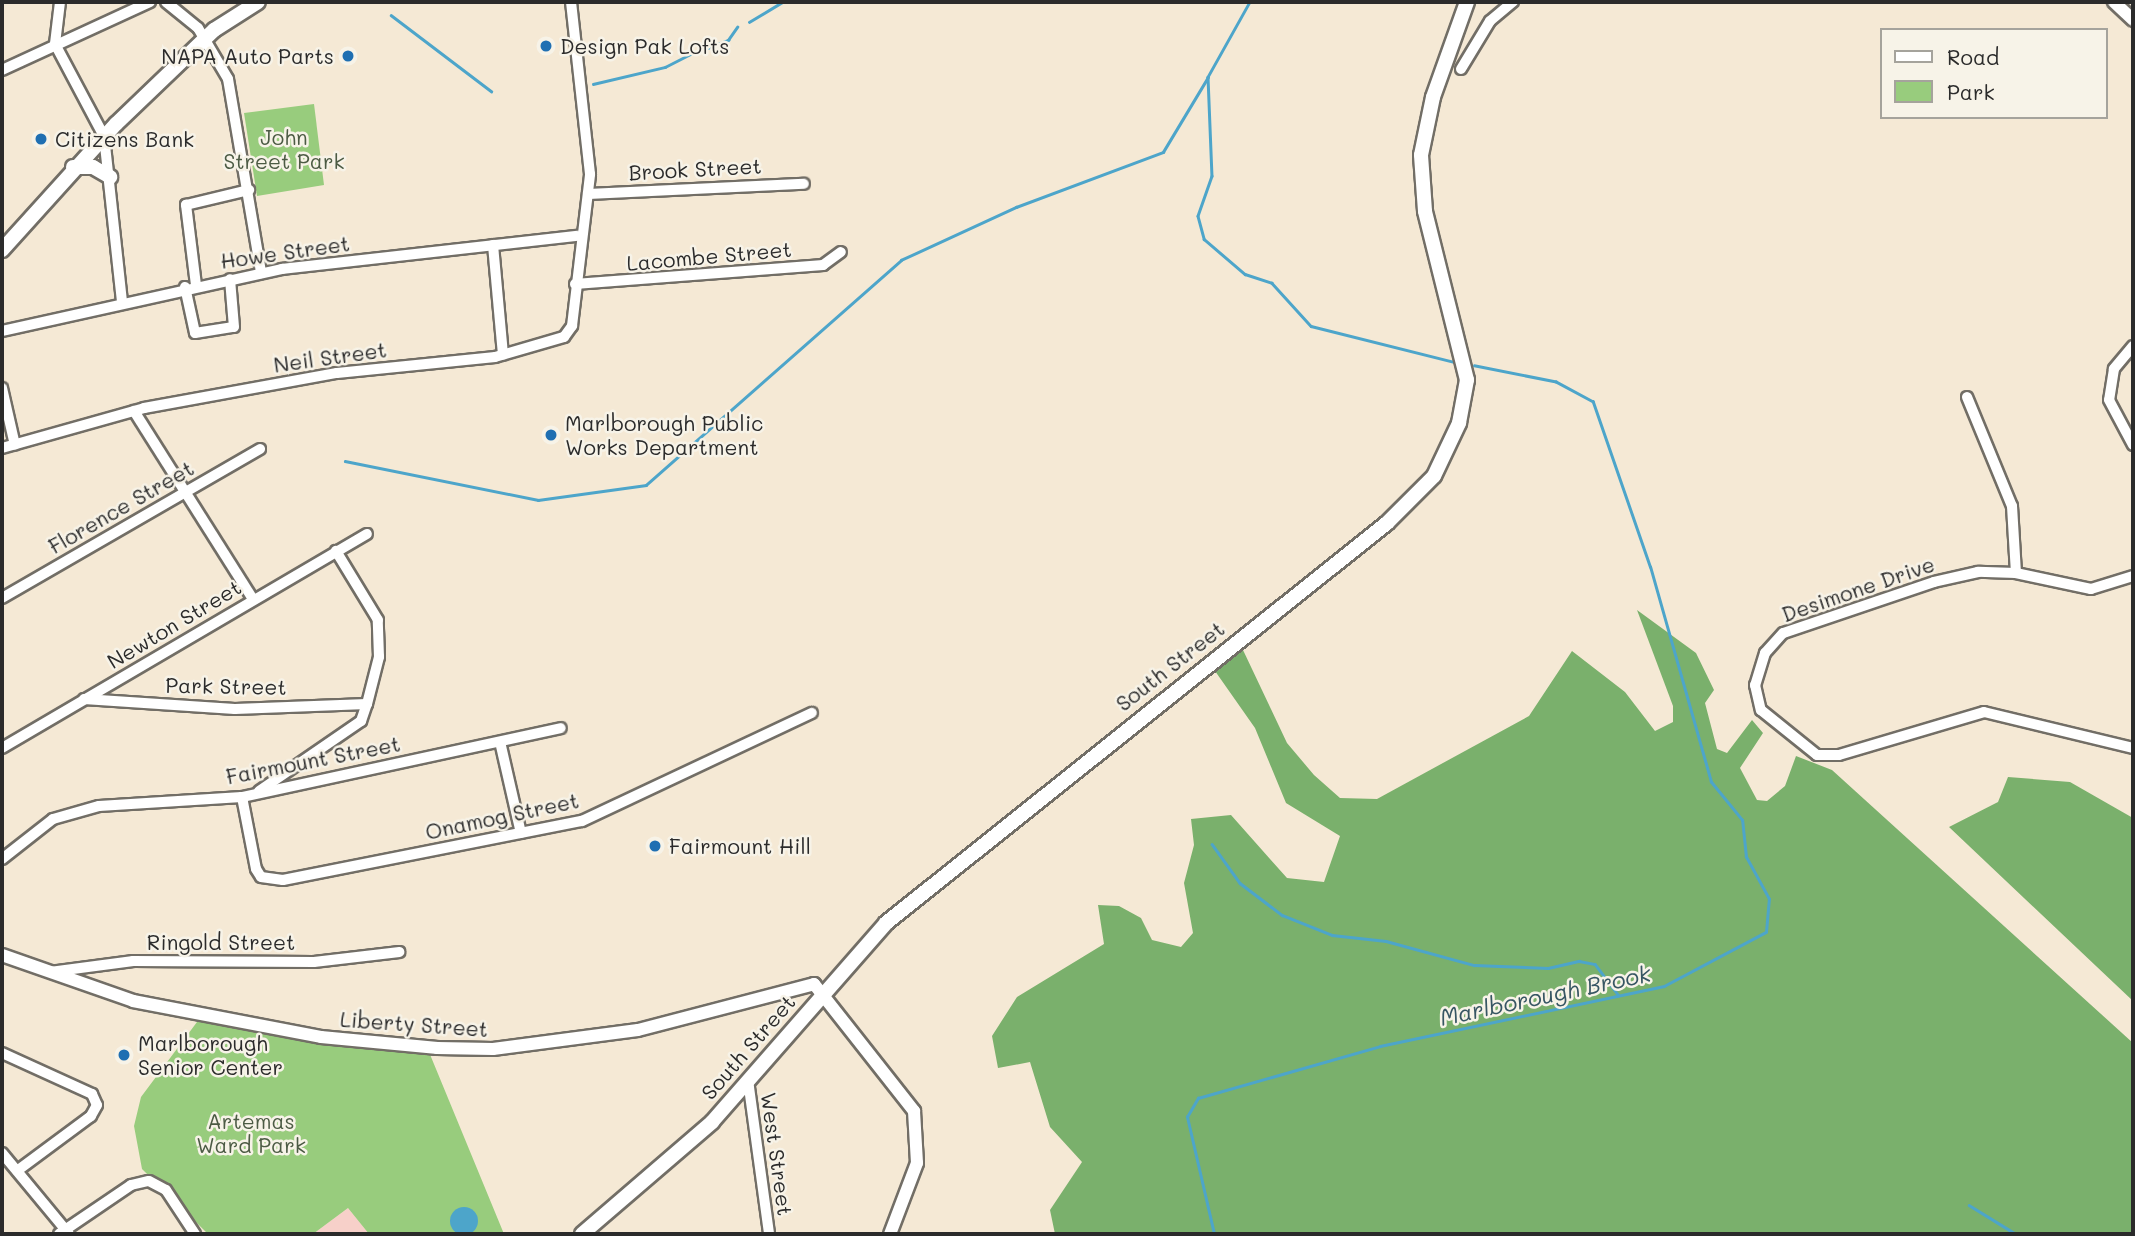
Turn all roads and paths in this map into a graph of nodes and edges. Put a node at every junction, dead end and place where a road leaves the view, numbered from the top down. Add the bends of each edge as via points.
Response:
1 (60, 2) edge
2 (150, 2) edge
3 (166, 2) edge
4 (258, 2) edge
5 (571, 2) edge
6 (1467, 2) edge
7 (1513, 2) edge
8 (2113, 2) edge
9 (181, 5) edge
10 (2133, 20) edge
11 (205, 38) junction
12 (55, 44) junction
13 (1461, 69) dead end
14 (2, 70) edge
15 (104, 136) junction
16 (73, 167) junction
17 (110, 177) junction
18 (804, 184) dead end
19 (248, 190) junction
20 (589, 194) junction
21 (31, 211) junction
22 (2, 234) edge
23 (578, 236) junction
24 (493, 245) junction
25 (2, 250) edge
26 (841, 252) dead end
27 (261, 273) junction
28 (230, 279) junction
29 (575, 284) junction
30 (190, 286) junction
31 (122, 301) junction
32 (2, 331) edge
33 (2133, 346) edge
34 (503, 355) junction
35 (2, 388) edge
36 (1967, 397) dead end
37 (134, 411) junction
38 (15, 445) junction
39 (2133, 445) edge
40 (2, 448) edge
41 (260, 449) dead end
42 (186, 491) junction
43 (367, 534) dead end
44 (336, 551) junction
45 (2016, 573) junction
46 (2133, 576) edge
47 (2, 597) edge
48 (253, 599) junction
49 (85, 699) junction
50 (367, 704) junction
51 (813, 713) dead end
52 (561, 729) dead end
53 (501, 746) junction
54 (2, 748) edge
55 (2133, 748) edge
56 (257, 794) junction
57 (242, 797) junction
58 (521, 834) junction
59 (2, 859) edge
60 (399, 952) dead end
61 (2, 955) edge
62 (44, 972) junction
63 (821, 995) junction
64 (2, 1053) edge
65 (748, 1080) junction
66 (2, 1153) edge
67 (17, 1171) junction
68 (65, 1233) edge
69 (195, 1234) edge
70 (582, 1234) edge
71 (769, 1234) edge
72 (890, 1234) edge

1 - 12 street
2 - 12 street
3 - 9 street
4 - 11 main road
5 - 20 street
6 - 63 main road, South Street via 1422,152 1425,211 1466,380 1459,423 1434,477 1387,523 905,906
7 - 13 street via 1490,21
8 - 10 street
9 - 11 street
11 - 15 main road
11 - 19 street via 233,93
12 - 14 street
12 - 15 street
15 - 16 main road
15 - 17 street
16 - 17 main road via 93,167
16 - 21 main road
17 - 31 street
18 - 20 street, Brook Street
19 - 27 street
19 - 30 street via 186,205
20 - 23 street, Neil Street
21 - 22 main road
21 - 25 main road
23 - 24 street, Howe Street
23 - 29 street, Neil Street
24 - 27 street, Howe Street
24 - 34 street
26 - 29 street, Lacombe Street via 823,265
27 - 28 street, Howe Street
28 - 30 street, Howe Street
28 - 30 street via 234,327 195,333
29 - 34 street, Neil Street via 572,327 564,337
30 - 31 street, Howe Street
31 - 32 street, Howe Street
33 - 39 street via 2114,369 2109,400
34 - 37 street, Neil Street via 337,373
35 - 38 street
36 - 45 street via 2012,506
37 - 38 street, Neil Street
37 - 42 street
38 - 40 street, Neil Street
41 - 42 street, Florence Street
42 - 47 street, Florence Street
42 - 48 street
43 - 44 street, Newton Street
44 - 48 street, Newton Street
44 - 50 street via 377,620 379,657
45 - 46 street, Desimone Drive via 2091,589
45 - 55 street, Desimone Drive via 1963,574 1783,633 1757,670 1759,707 1796,744 1817,755 1839,755 1984,712
48 - 49 street, Newton Street
49 - 50 street, Park Street via 235,709
49 - 54 street, Newton Street
50 - 56 street via 361,721
51 - 58 street, Onamog Street via 582,821
52 - 53 street, Fairmount Street
53 - 56 street, Fairmount Street
53 - 58 street
56 - 57 street, Fairmount Street
57 - 58 street, Onamog Street via 256,869 271,881
57 - 59 street, Fairmount Street via 99,806 53,819
60 - 62 street, Ringold Street via 314,962 133,961
61 - 62 street, Liberty Street
62 - 63 street, Liberty Street via 133,1001 295,1033 437,1048 493,1049 638,1030 807,983
63 - 65 main road, South Street
63 - 72 street via 857,1045 904,1093 916,1117 917,1163
64 - 67 street via 92,1094 97,1107
65 - 70 main road, South Street via 700,1133
65 - 71 street, West Street
66 - 67 street
67 - 68 street
68 - 69 street via 131,1185 149,1181 166,1190

